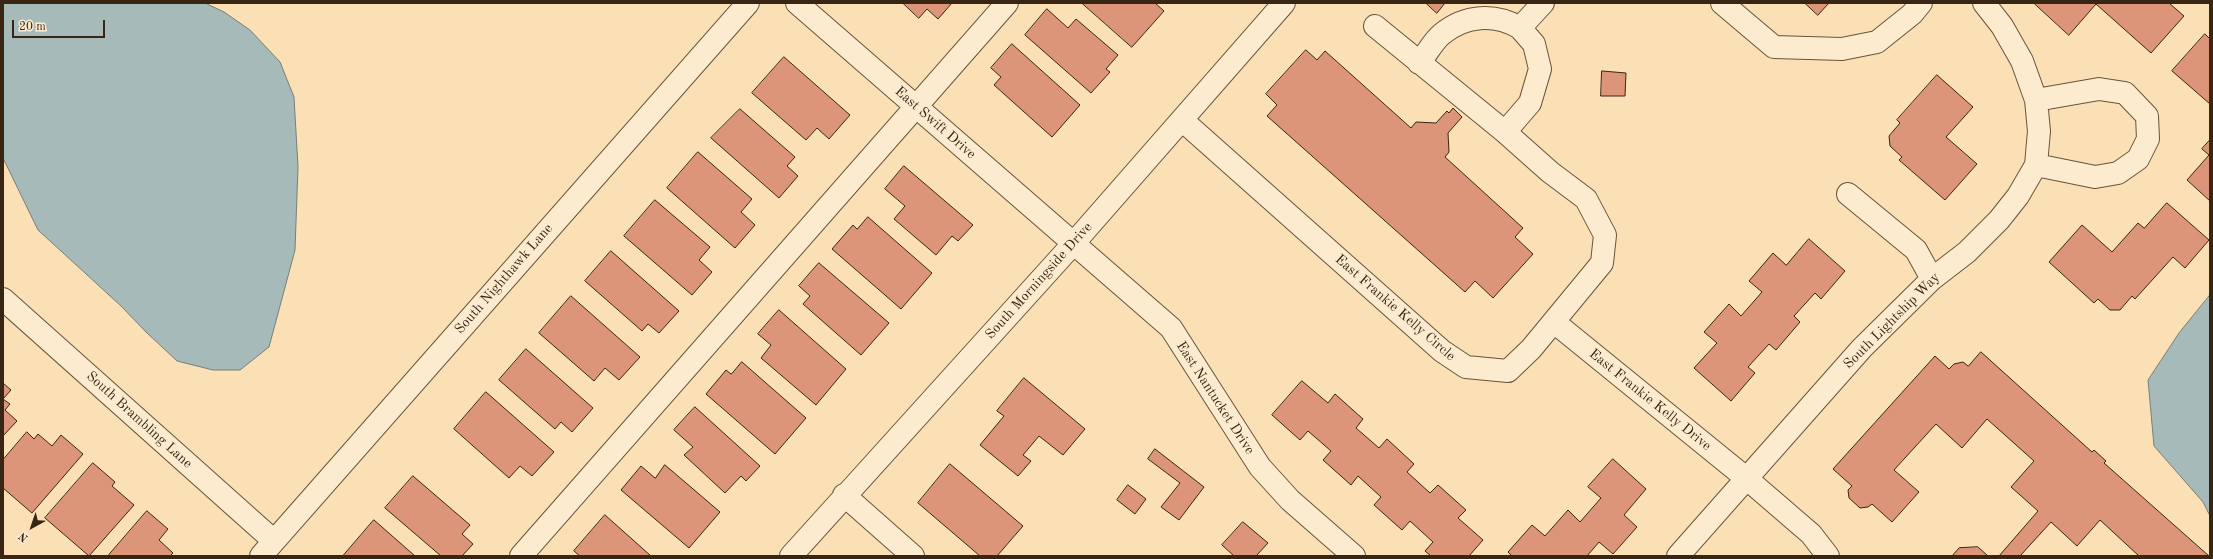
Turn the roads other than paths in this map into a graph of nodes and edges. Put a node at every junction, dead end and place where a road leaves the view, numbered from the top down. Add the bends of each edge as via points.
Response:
1 (748, 3) edge
2 (797, 3) edge
3 (1007, 3) edge
4 (1284, 3) edge
5 (1542, 3) edge
6 (1722, 3) edge
7 (1921, 3) edge
8 (1984, 3) edge
9 (1375, 26) dead end
10 (1520, 28) junction
11 (1419, 63) junction
12 (2036, 100) junction
13 (916, 106) junction
14 (1182, 120) junction
15 (1505, 132) junction
16 (2036, 165) junction
17 (1848, 194) dead end
18 (1073, 244) junction
19 (1932, 279) junction
20 (3, 299) edge
21 (1554, 322) junction
22 (1746, 478) junction
23 (844, 495) junction
24 (267, 548) edge
25 (521, 556) edge
26 (791, 556) edge
27 (913, 556) edge
28 (1354, 556) edge
29 (1678, 556) edge
30 (1828, 556) edge

1 - 24 street, South Nighthawk Lane
2 - 13 street, East Swift Drive
3 - 13 street
4 - 14 street, South Morningside Drive
5 - 10 street
6 - 7 street via 1774,47 1842,49 1877,42 1912,14
8 - 12 street, South Lightship Way via 2002,26 2022,61
9 - 11 street, East Frankie Kelly Circle
10 - 11 street via 1507,20 1480,17 1458,23 1441,34
10 - 15 street via 1534,44 1540,69 1530,103
11 - 15 street, East Frankie Kelly Circle
12 - 16 street, South Lightship Way via 2039,131
12 - 16 street via 2099,89 2125,93 2148,116 2148,139 2138,159 2118,173 2095,177
13 - 18 street, East Swift Drive
13 - 25 street
14 - 18 street, South Morningside Drive
14 - 21 street, East Frankie Kelly Circle via 1442,351 1466,367 1508,371
15 - 21 street, East Frankie Kelly Circle via 1550,172 1586,199 1605,235 1602,263
16 - 19 street, South Lightship Way via 2018,196 1998,220 1967,252
17 - 19 street via 1916,250
18 - 23 street, South Morningside Drive
18 - 28 street, East Nantucket Drive via 1171,328 1260,467 1290,500
19 - 22 street, South Lightship Way via 1862,348
20 - 24 street, South Brambling Lane
21 - 22 street, East Frankie Kelly Drive
22 - 29 street, South Lightship Way
22 - 30 street via 1811,534
23 - 26 street, South Morningside Drive
23 - 27 street

